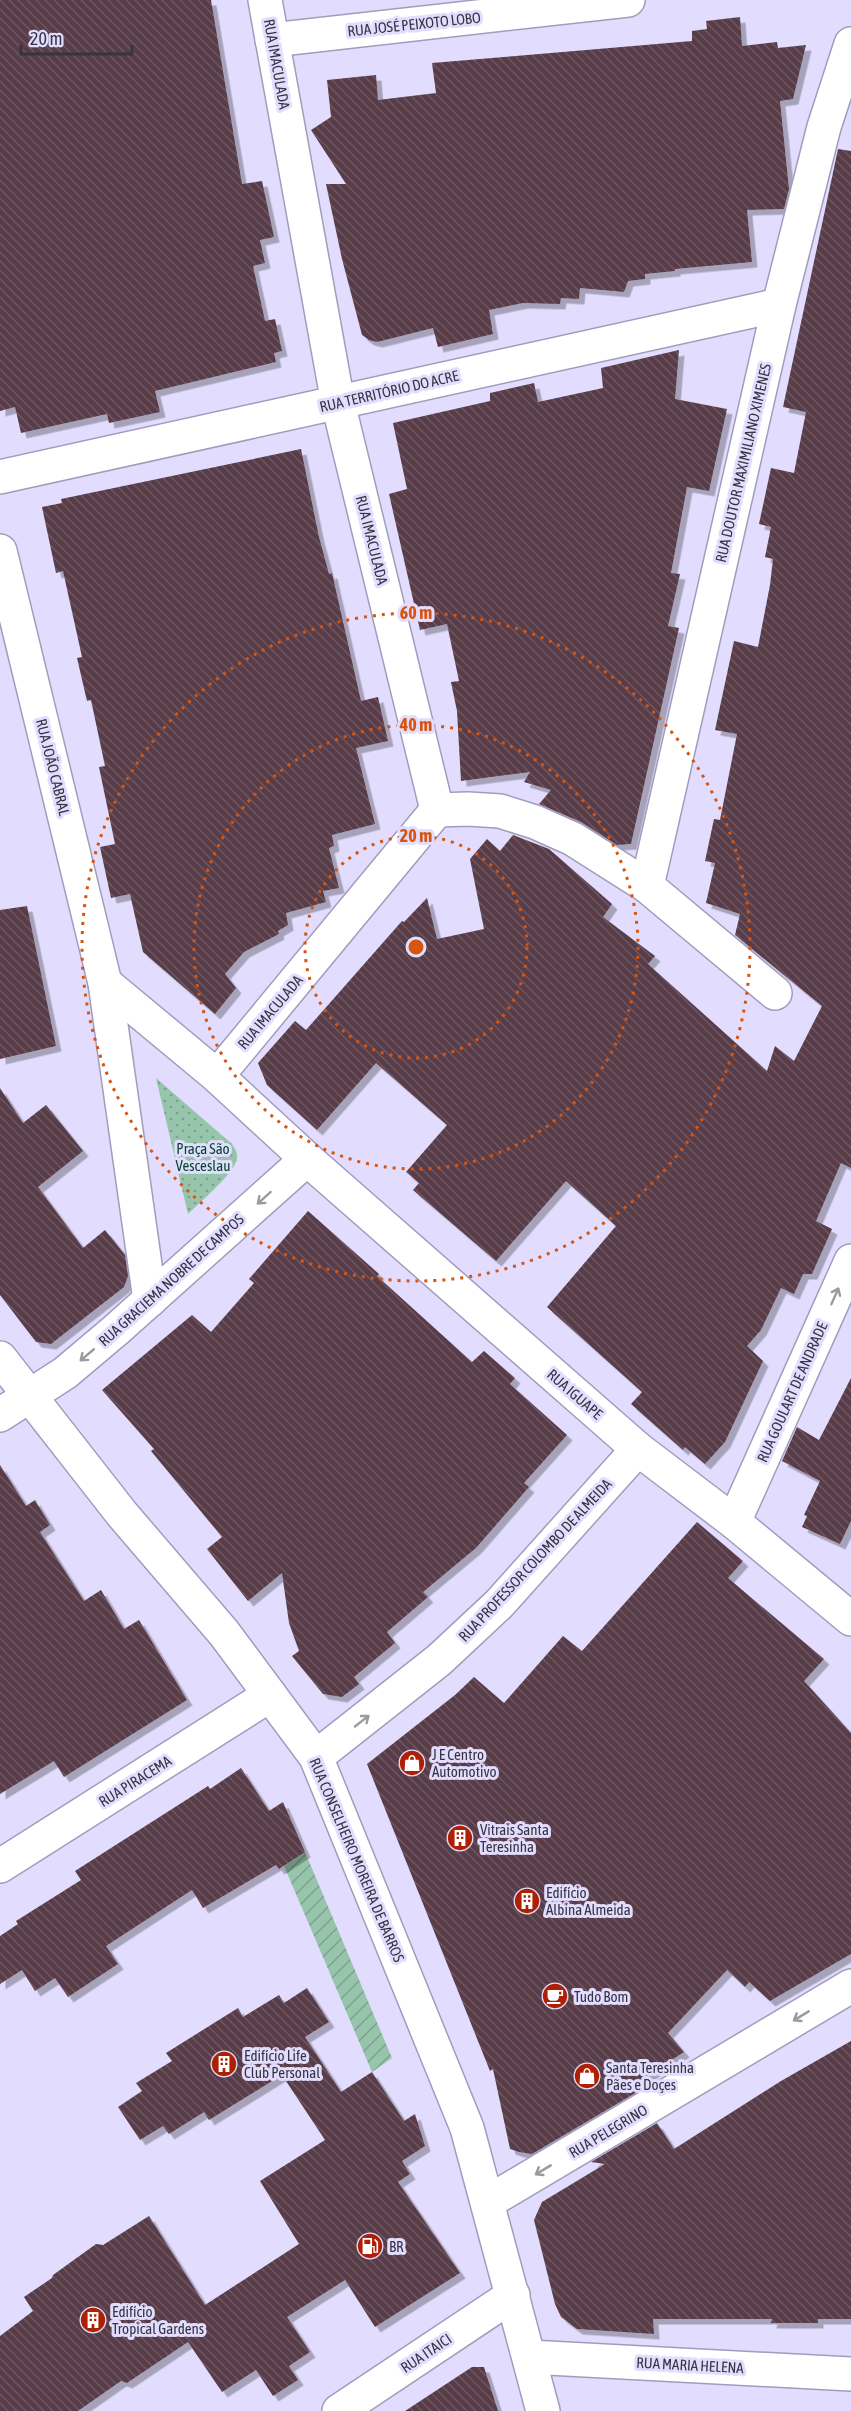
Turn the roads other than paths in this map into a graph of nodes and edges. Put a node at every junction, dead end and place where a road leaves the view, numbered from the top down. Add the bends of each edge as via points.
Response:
1 (265, 0) edge
2 (628, 0) edge
3 (272, 40) junction
4 (851, 44) edge
5 (779, 305) junction
6 (338, 403) junction
7 (0, 477) edge
8 (0, 551) edge
9 (437, 810) junction
10 (647, 886) junction
11 (105, 983) junction
12 (775, 993) dead end
13 (217, 1076) junction
14 (307, 1159) junction
15 (851, 1261) edge
16 (150, 1300) junction
17 (0, 1358) edge
18 (31, 1397) junction
19 (0, 1415) edge
20 (638, 1449) junction
21 (734, 1522) junction
22 (851, 1619) edge
23 (270, 1695) junction
24 (316, 1757) junction
25 (0, 1866) edge
26 (851, 1986) edge
27 (488, 2202) junction
28 (513, 2295) junction
29 (529, 2357) junction
30 (851, 2374) edge
31 (339, 2411) edge
32 (543, 2411) edge

1 - 3 street, RUA IMACULADA
2 - 3 street, RUA JOSÉ PEIXOTO LOBO
3 - 6 street, RUA IMACULADA
4 - 5 street, RUA DOUTOR MAXIMILIANO XIMENES via 824,127
5 - 6 street, RUA TERRITÓRIO DO ACRE
5 - 10 street, RUA DOUTOR MAXIMILIANO XIMENES
6 - 7 street, RUA TERRITÓRIO DO ACRE
6 - 9 street, RUA IMACULADA
8 - 11 street, RUA JOÃO CABRAL
9 - 10 street via 500,812 535,822 573,840
9 - 13 street, RUA IMACULADA
10 - 12 street
11 - 13 street
11 - 16 street
13 - 14 street
14 -> 16 street, RUA GRACIEMA NOBRE DE CAMPOS
14 - 20 street, RUA IGUAPE
21 -> 15 street, RUA GOULART DE ANDRADE
16 -> 18 street, RUA GRACIEMA NOBRE DE CAMPOS
17 - 18 street, RUA CONSELHEIRO MOREIRA DE BARROS
18 - 19 street, RUA GRACIEMA NOBRE DE CAMPOS
18 - 23 street, RUA CONSELHEIRO MOREIRA DE BARROS
20 - 21 street, RUA IGUAPE
24 -> 20 street, RUA PROFESSOR COLOMBO DE ALMEIDA via 439,1660 473,1628
21 - 22 street, RUA IGUAPE
23 - 24 street, RUA CONSELHEIRO MOREIRA DE BARROS
23 - 25 street, RUA PIRACEMA
24 - 27 street, RUA CONSELHEIRO MOREIRA DE BARROS via 467,2128
26 -> 27 street, RUA PELEGRINO
27 - 28 street, RUA CONSELHEIRO MOREIRA DE BARROS
28 - 29 street, RUA CONSELHEIRO MOREIRA DE BARROS
28 - 31 street, RUA ITAICI
29 - 30 street, RUA MARIA HELENA
29 - 32 street, RUA CONSELHEIRO MOREIRA DE BARROS

